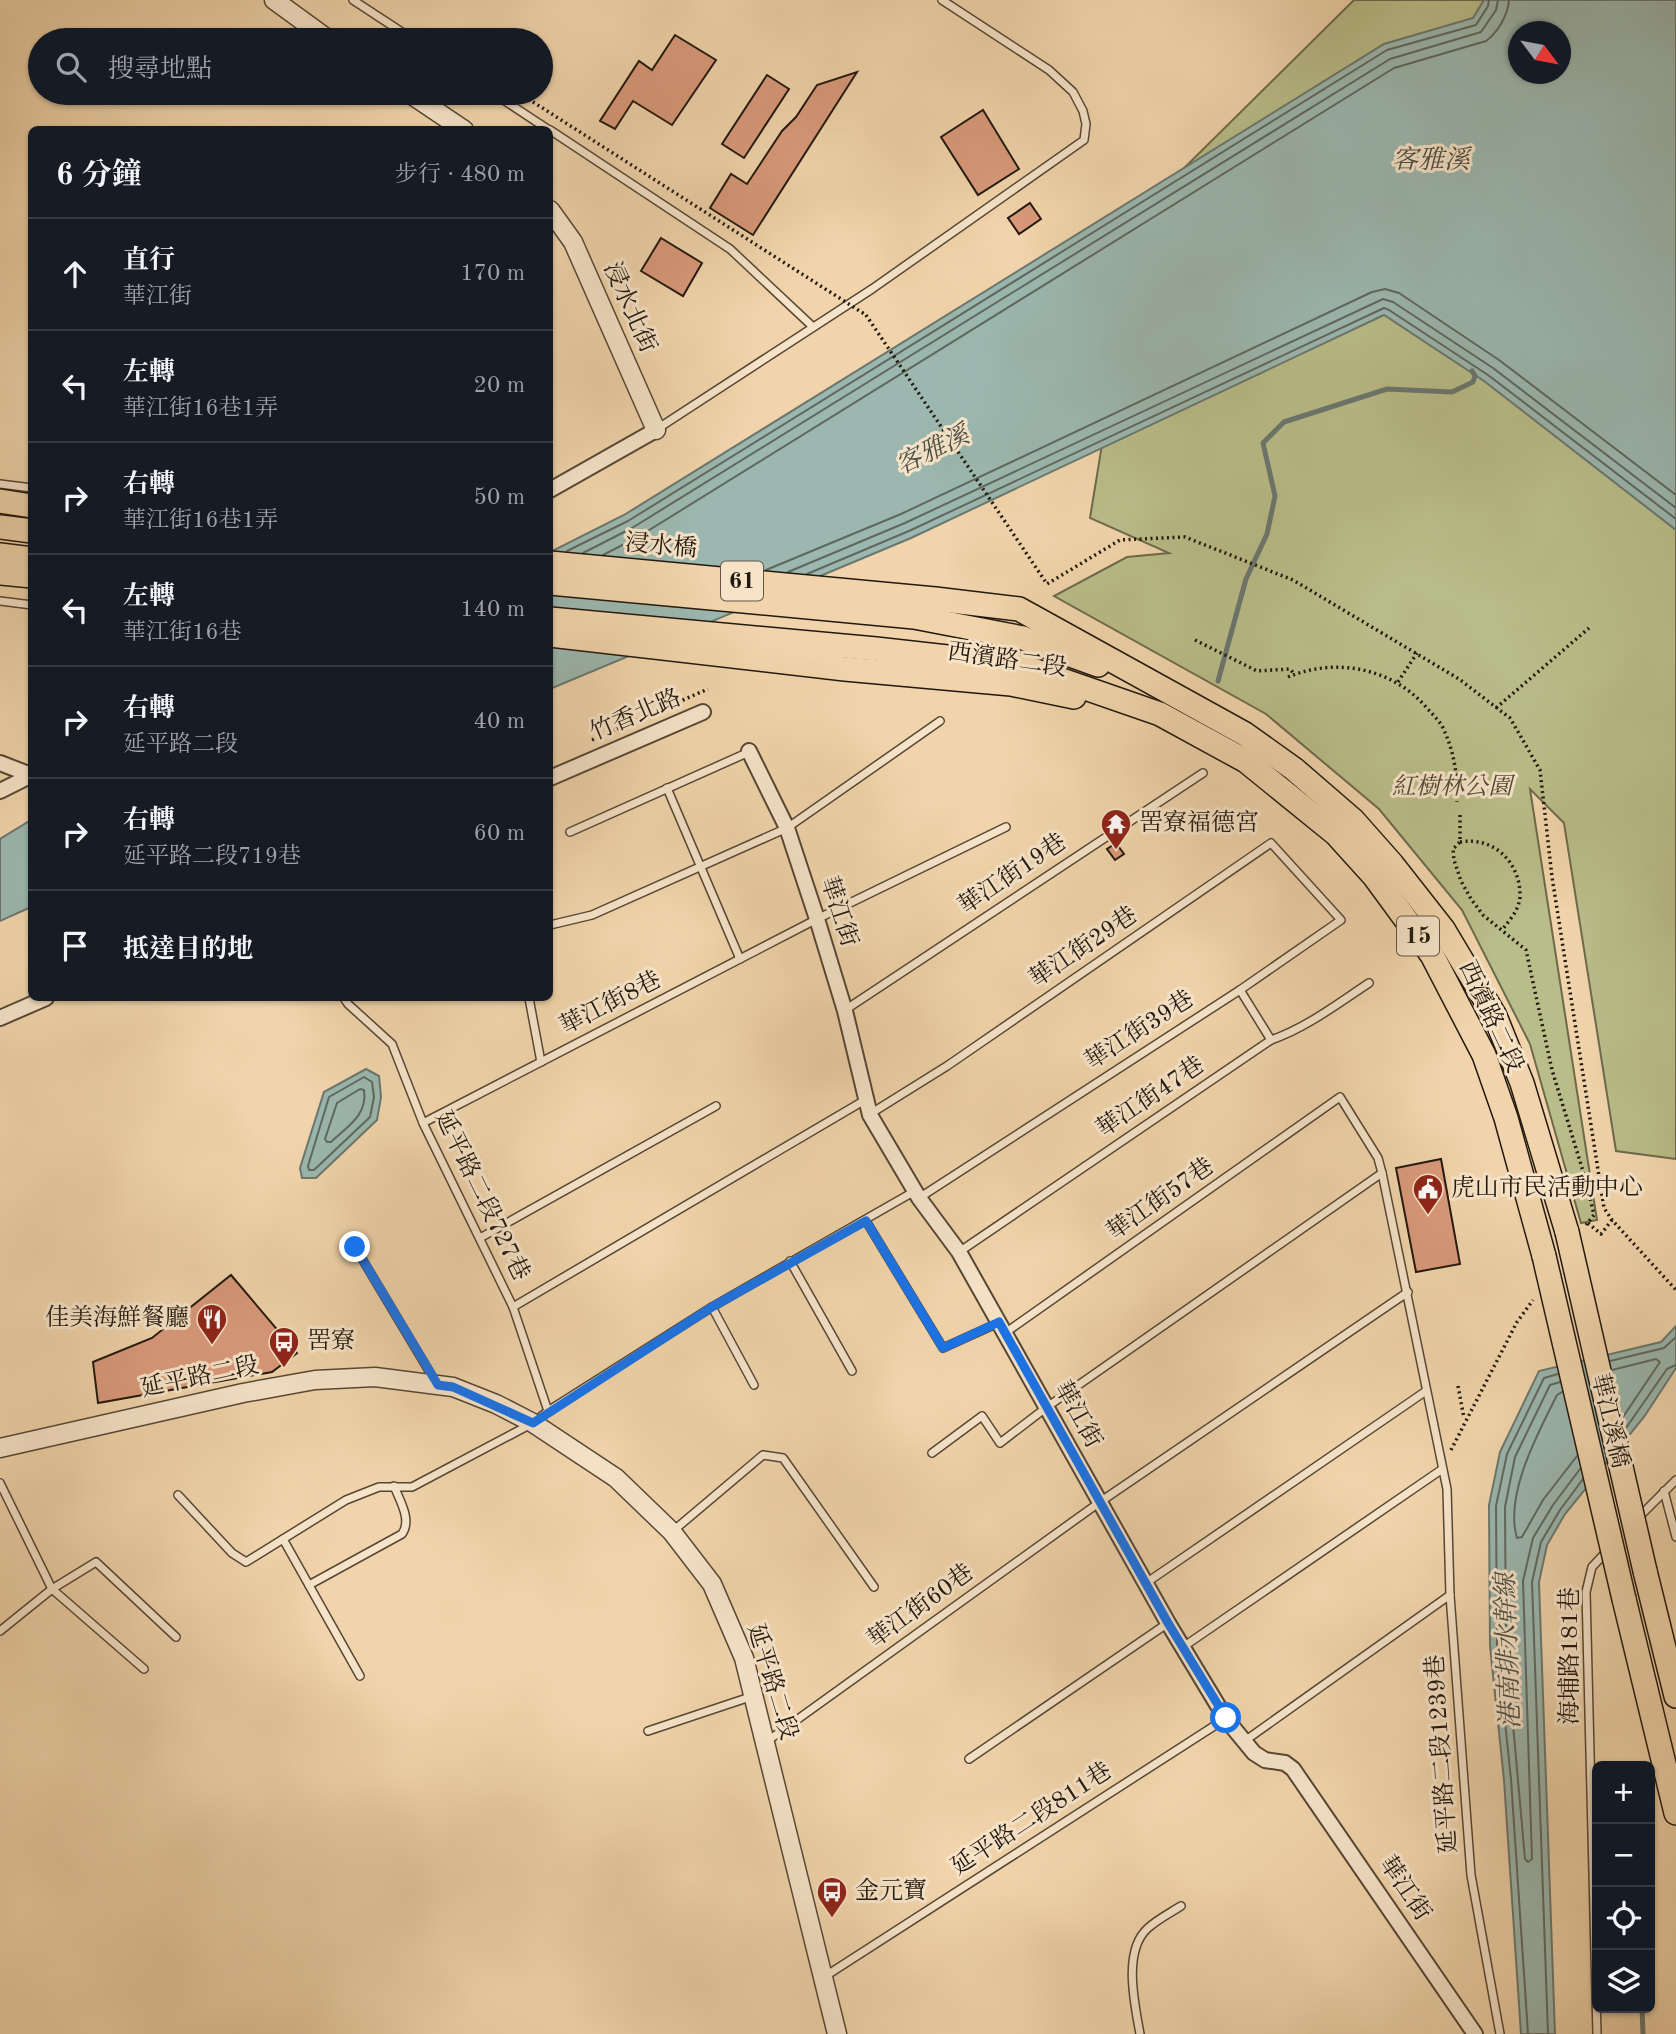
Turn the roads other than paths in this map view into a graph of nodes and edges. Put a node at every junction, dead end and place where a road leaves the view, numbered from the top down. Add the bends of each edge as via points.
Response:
1 (274, 0) edge
2 (353, 0) edge
3 (942, 0) edge
4 (312, 28) edge
5 (396, 28) edge
6 (427, 105) edge
7 (511, 105) edge
8 (458, 126) edge
9 (543, 126) edge
10 (553, 133) edge
11 (553, 214) edge
12 (812, 326) junction
13 (656, 430) junction
14 (0, 484) edge
15 (553, 486) edge
16 (28, 488) edge
17 (0, 501) edge
18 (28, 505) edge
19 (0, 527) edge
20 (28, 530) edge
21 (0, 555) edge
22 (28, 558) edge
23 (553, 562) edge
24 (0, 573) edge
25 (28, 576) edge
26 (553, 583) edge
27 (935, 599) joint
28 (0, 601) edge
29 (28, 604) edge
30 (553, 619) edge
31 (553, 635) edge
32 (1023, 638) joint
33 (1019, 665) joint
34 (1176, 694) junction
35 (703, 712) dead end
36 (1160, 714) junction
37 (940, 721) dead end
38 (749, 751) joint
39 (0, 763) edge
40 (1203, 772) dead end
41 (28, 774) edge
42 (28, 777) edge
43 (553, 777) edge
44 (667, 788) junction
45 (0, 791) edge
46 (1006, 827) dead end
47 (787, 828) junction
48 (570, 832) dead end
49 (701, 867) junction
50 (1309, 886) joint
51 (817, 919) junction
52 (553, 924) edge
53 (740, 959) junction
54 (1369, 983) dead end
55 (1240, 989) junction
56 (39, 1001) edge
57 (346, 1001) edge
58 (530, 1001) edge
59 (845, 1011) junction
60 (0, 1018) edge
61 (1270, 1040) junction
62 (541, 1062) junction
63 (1340, 1097) joint
64 (865, 1100) junction
65 (716, 1106) dead end
66 (870, 1115) junction
67 (423, 1123) junction
68 (1382, 1173) junction
69 (917, 1194) junction
70 (866, 1221) junction
71 (1578, 1228) joint
72 (480, 1238) junction
73 (355, 1247) dead end
74 (959, 1252) junction
75 (1544, 1256) joint
76 (790, 1261) junction
77 (1408, 1292) junction
78 (513, 1307) junction
79 (712, 1307) junction
80 (1002, 1328) junction
81 (852, 1371) dead end
82 (438, 1385) junction
83 (754, 1385) dead end
84 (1426, 1391) junction
85 (1047, 1407) junction
86 (548, 1411) junction
87 (533, 1423) junction
88 (0, 1448) edge
89 (932, 1453) dead end
90 (1441, 1470) junction
91 (1676, 1480) edge
92 (0, 1483) edge
93 (394, 1486) junction
94 (1664, 1491) junction
95 (178, 1495) dead end
96 (1100, 1502) junction
97 (1628, 1528) dead end
98 (672, 1532) junction
99 (1676, 1537) edge
100 (1619, 1538) dead end
101 (283, 1539) junction
102 (1146, 1583) junction
103 (309, 1585) junction
104 (874, 1587) dead end
105 (52, 1589) junction
106 (1450, 1595) junction
107 (1168, 1623) junction
108 (0, 1631) edge
109 (177, 1637) dead end
110 (1183, 1647) junction
111 (144, 1669) dead end
112 (360, 1676) dead end
113 (753, 1696) junction
114 (1676, 1696) edge
115 (1226, 1718) junction
116 (648, 1731) dead end
117 (1245, 1740) junction
118 (765, 1743) junction
119 (969, 1759) dead end
120 (1676, 1813) edge
121 (1181, 1906) dead end
122 (824, 1976) junction
123 (837, 2034) edge
124 (1140, 2034) edge
125 (1475, 2034) edge
126 (1500, 2034) edge
127 (1597, 2034) edge

1 - 4 street
2 - 5 lane
3 - 12 lane via 1049,70 1073,92 1086,124 1084,140
6 - 8 street
7 - 9 lane
10 - 12 lane via 730,249
11 - 13 street, 浸水北街 via 573,242
12 - 13 lane
13 - 15 street
14 - 16 lane
17 - 18 main road
19 - 20 main road
21 - 22 main road
23 - 27 main road, 浸水橋 / 61
24 - 25 main road
26 - 32 main road, 浸水橋 / 61 via 914,617
27 - 34 main road, 西濱路二段 / 61 via 1019,610
28 - 29 lane
30 - 33 main road, 61
31 - 36 main road, 西濱路二段 via 1011,684
32 - 34 main road, 西濱路二段 / 15
33 - 36 main road, 西濱路二段 / 15
34 - 71 main road, 西濱路二段 / 15 via 1245,734 1353,820 1443,929 1494,1016
35 - 43 street, 竹香北路
36 - 75 main road, 西濱路二段 / 15 via 1246,761 1336,834 1374,876 1432,955 1484,1055
37 - 47 lane
38 - 44 lane
38 - 47 street, 華江街
39 - 41 street
40 - 59 lane, 華江街19巷
42 - 45 street
44 - 48 lane
44 - 49 lane
46 - 51 lane, 華江街8巷
47 - 49 lane
47 - 51 street, 華江街
49 - 52 lane via 592,915
49 - 53 lane
50 - 55 lane, 華江街39巷 via 1341,920
50 - 66 lane, 華江街29巷 via 1271,844
51 - 53 lane, 華江街8巷
51 - 59 street, 華江街
53 - 62 lane, 華江街8巷
54 - 61 lane, 華江街47巷 via 1287,1035
55 - 61 lane
55 - 69 lane, 華江街39巷
56 - 60 street
57 - 67 lane, 延平路二段727巷 via 392,1044
58 - 62 lane
59 - 64 street, 華江街
61 - 74 lane, 華江街47巷
62 - 67 lane, 華江街8巷
63 - 68 lane, 延平路二段1239巷 via 1378,1158
63 - 80 lane, 華江街57巷
64 - 66 street, 華江街
64 - 78 lane
65 - 72 lane
66 - 69 street, 華江街
67 - 72 lane, 延平路二段727巷
68 - 77 lane, 延平路二段1239巷
68 - 85 lane
69 - 70 lane, 華江街39巷
69 - 74 street, 華江街
70 - 76 lane, 華江街39巷
70 - 80 lane, 華江街57巷 via 943,1348
71 - 114 main road, 華江溪橋 / 15, bridge via 1645,1571
72 - 78 lane, 延平路二段727巷
73 - 82 lane
74 - 80 street, 華江街
75 - 120 main road, 華江溪橋 / 15, bridge
76 - 79 lane, 華江街39巷
76 - 81 lane
77 - 84 lane, 延平路二段1239巷
77 - 96 lane, 華江街60巷
78 - 86 lane, 延平路二段727巷
79 - 83 lane
79 - 86 lane, 華江街39巷
80 - 85 street, 華江街
82 - 87 street, 延平路二段 via 453,1387
82 - 88 street, 延平路二段 via 374,1377 315,1380
84 - 90 lane, 延平路二段1239巷
84 - 102 lane
85 - 89 lane via 1000,1443 982,1416
85 - 96 street, 華江街
86 - 87 lane
87 - 93 lane via 412,1487
87 - 98 street, 延平路二段 via 616,1478
90 - 106 lane, 延平路二段1239巷 via 1447,1489
90 - 110 lane
91 - 94 lane
92 - 105 lane
93 - 101 lane via 346,1500
93 - 103 lane via 407,1520 402,1534
94 - 97 lane
94 - 99 lane
95 - 101 lane via 246,1562
96 - 102 street, 華江街
96 - 118 lane, 華江街60巷
98 - 104 lane via 763,1455 783,1458
98 - 113 street, 延平路二段 via 712,1584 744,1658
100 - 127 lane, 海埔路181巷 via 1592,1567 1586,1592
101 - 103 lane
102 - 107 street, 華江街
103 - 112 lane
105 - 108 lane
105 - 109 lane via 96,1562
105 - 111 lane
106 - 117 lane
106 - 126 lane, 延平路二段1239巷 via 1471,1875
107 - 110 street, 華江街
107 - 119 lane
110 - 115 street, 華江街
113 - 116 lane
113 - 118 street, 延平路二段
115 - 117 street, 華江街
115 - 122 lane, 延平路二段811巷
117 - 125 street, 華江街 via 1254,1754 1293,1769
118 - 122 street, 延平路二段
121 - 124 lane via 1147,1929 1137,1944 1132,1990
122 - 123 street, 延平路二段

